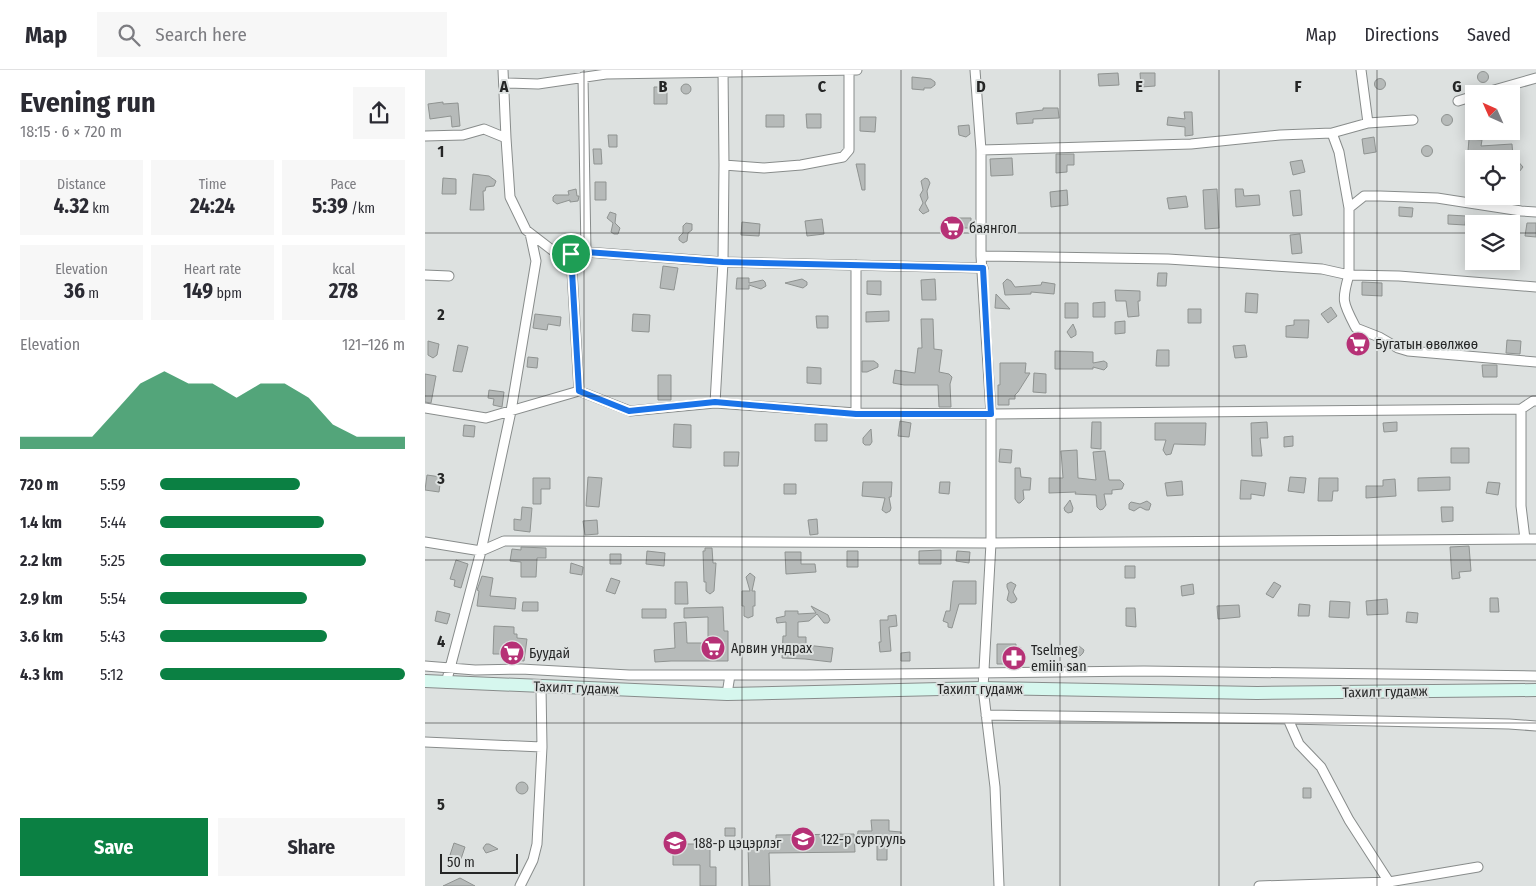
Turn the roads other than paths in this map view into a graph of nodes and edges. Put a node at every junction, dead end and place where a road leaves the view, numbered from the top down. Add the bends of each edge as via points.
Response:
1 (503, 70) edge
2 (849, 70) edge
3 (857, 70) edge
4 (975, 70) edge
5 (1361, 70) edge
6 (723, 71) edge
7 (583, 77) junction
8 (1536, 78) edge
9 (504, 82) junction
10 (1512, 85) edge
11 (1465, 99) edge
12 (1458, 101) dead end
13 (1413, 120) dead end
14 (1368, 123) junction
15 (1332, 132) junction
16 (425, 136) edge
17 (507, 138) junction
18 (981, 150) junction
19 (724, 165) junction
20 (1349, 208) junction
21 (1536, 212) edge
22 (530, 233) junction
23 (586, 252) junction
24 (571, 254) junction
25 (981, 256) junction
26 (723, 262) junction
27 (856, 266) junction
28 (983, 268) junction
29 (425, 275) edge
30 (1349, 275) junction
31 (449, 276) dead end
32 (1536, 287) edge
33 (1536, 362) edge
34 (579, 391) junction
35 (1536, 401) edge
36 (715, 402) junction
37 (425, 408) edge
38 (1521, 409) junction
39 (511, 411) junction
40 (856, 414) junction
41 (991, 414) junction
42 (1525, 539) junction
43 (1536, 539) edge
44 (425, 542) edge
45 (991, 543) junction
46 (481, 551) junction
47 (425, 666) edge
48 (449, 668) junction
49 (985, 673) junction
50 (730, 675) junction
51 (806, 675) junction
52 (1536, 676) edge
53 (425, 681) edge
54 (446, 683) junction
55 (541, 687) junction
56 (983, 688) junction
57 (1536, 690) edge
58 (807, 692) junction
59 (727, 694) junction
60 (986, 715) junction
61 (1288, 719) junction
62 (1536, 726) edge
63 (425, 742) edge
64 (542, 747) junction
65 (1478, 867) dead end
66 (1389, 882) junction
67 (520, 886) edge
68 (999, 886) edge
69 (1259, 886) edge

1 - 9 street
2 - 3 street
2 - 6 street
2 - 19 street via 849,150 843,157 764,168
4 - 18 street
5 - 14 street
6 - 7 street
6 - 19 street
7 - 9 street via 538,84
7 - 23 street
8 - 10 street
9 - 17 street
11 - 12 street
13 - 14 street
14 - 15 street
15 - 18 street via 1191,144
15 - 20 street
16 - 17 street via 463,135 484,129
17 - 22 street via 510,197
18 - 25 street
19 - 26 street
20 - 21 street via 1364,196 1380,196 1437,198
20 - 30 street
22 - 24 street via 552,250
22 - 39 street via 536,261
23 - 24 street
23 - 26 street
24 - 34 street
25 - 28 street
25 - 30 street via 1168,259 1322,269
26 - 27 street
26 - 36 street
27 - 28 street
27 - 40 street
28 - 41 street
29 - 31 street
30 - 32 street
30 - 33 street via 1343,296 1355,328 1407,351
34 - 36 street via 629,411
34 - 39 street
35 - 38 street
36 - 40 street
37 - 39 street via 486,418
38 - 41 street
38 - 42 street via 1521,506
39 - 46 street
40 - 41 street
41 - 45 street
42 - 43 street
42 - 45 street
44 - 46 street
45 - 46 street via 504,541
45 - 49 street
46 - 48 street
47 - 48 street
48 - 50 street via 629,675
48 - 54 street
49 - 51 street
49 - 52 street via 1144,671
49 - 56 street
50 - 51 street
50 - 59 street
51 - 58 street
53 - 54 main road, Тахилт гудамж
54 - 55 main road, Тахилт гудамж
55 - 59 main road, Тахилт гудамж
55 - 64 street
56 - 57 main road, Тахилт гудамж via 1257,693
56 - 58 main road, Тахилт гудамж
56 - 60 street
58 - 59 main road, Тахилт гудамж
60 - 61 street
60 - 68 street via 995,787
61 - 62 street
61 - 66 street via 1299,744 1321,767 1349,820
63 - 64 street
64 - 67 street via 537,844
65 - 66 street
66 - 69 street

